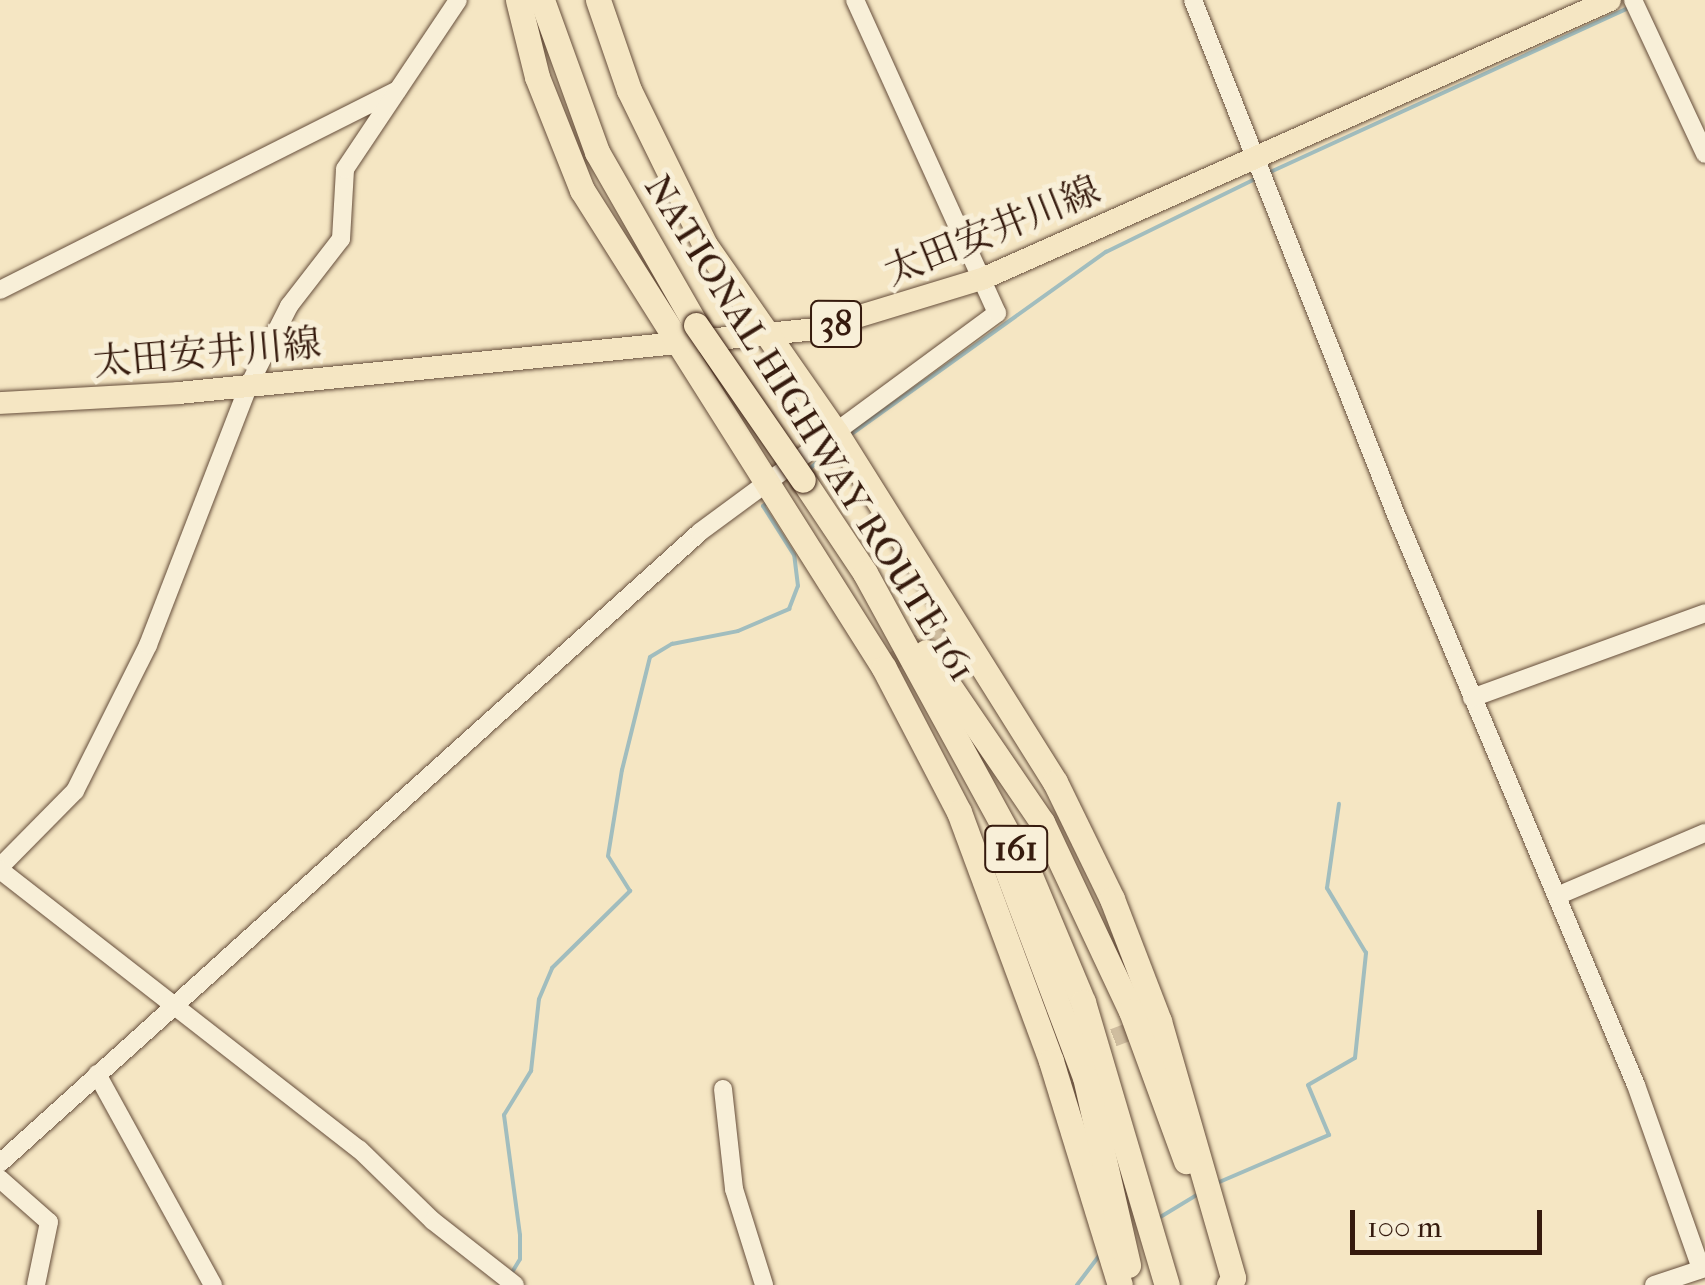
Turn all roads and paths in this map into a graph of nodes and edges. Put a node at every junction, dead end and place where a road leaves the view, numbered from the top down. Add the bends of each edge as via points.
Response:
1 (458, 0) edge
2 (518, 0) edge
3 (542, 0) edge
4 (598, 0) edge
5 (855, 0) edge
6 (1194, 0) edge
7 (1610, 0) edge
8 (1632, 0) edge
9 (406, 84) junction
10 (1705, 154) edge
11 (1257, 172) junction
12 (982, 279) junction
13 (0, 290) edge
14 (770, 337) junction
15 (678, 346) junction
16 (249, 385) junction
17 (0, 402) edge
18 (836, 432) junction
19 (769, 482) junction
20 (865, 573) junction
21 (1705, 613) edge
22 (1472, 698) junction
23 (958, 744) junction
24 (1705, 833) edge
25 (0, 868) edge
26 (1557, 896) junction
27 (176, 1005) junction
28 (97, 1074) junction
29 (724, 1090) dead end
30 (0, 1164) edge
31 (0, 1179) edge
32 (1202, 1189) junction
33 (1117, 1243) junction
34 (1700, 1274) edge
35 (36, 1285) edge
36 (213, 1285) edge
37 (515, 1285) edge
38 (764, 1285) edge
39 (1120, 1285) edge
40 (1132, 1285) edge
41 (1167, 1285) edge
42 (1226, 1285) edge
43 (1654, 1285) edge

1 - 9 street via 402,77
2 - 15 highway via 564,150 614,246
3 - 20 highway, NATIONAL HIGHWAY ROUTE 161 / 161, bridge via 597,152 696,324
4 - 14 highway via 657,153 705,245
5 - 12 street
6 - 11 street
7 - 11 main road, 太田安井川線 / 38
8 - 10 street
9 - 13 street
9 - 16 street via 345,169 341,239 289,306
11 - 12 main road, 太田安井川線 / 38
11 - 22 street
12 - 14 main road, 太田安井川線 / 38 via 909,306
12 - 18 street via 997,313
14 - 15 main road, 太田安井川線 / 38
14 - 18 highway
15 - 16 main road, 太田安井川線 / 38
15 - 19 highway
16 - 17 main road, 太田安井川線 / 38
16 - 25 street via 148,645 74,790
18 - 19 street
18 - 32 highway via 1055,782 1112,898
19 - 27 street via 700,532
19 - 33 highway via 884,668 959,812 1057,1059
20 - 23 highway, NATIONAL HIGHWAY ROUTE 161 / 161
20 - 32 highway via 1008,764 1042,822 1131,1012
21 - 22 street
22 - 26 street
23 - 33 highway via 1085,1077
23 - 41 highway, NATIONAL HIGHWAY ROUTE 161 / 161 via 1062,949
24 - 26 street
25 - 27 street
26 - 34 street via 1636,1085
27 - 28 street
27 - 37 street via 359,1149 433,1221
28 - 30 street
28 - 36 street
29 - 38 street via 734,1189
31 - 35 street via 50,1222
32 - 42 highway via 1233,1278
33 - 39 highway
33 - 40 highway
34 - 43 street

